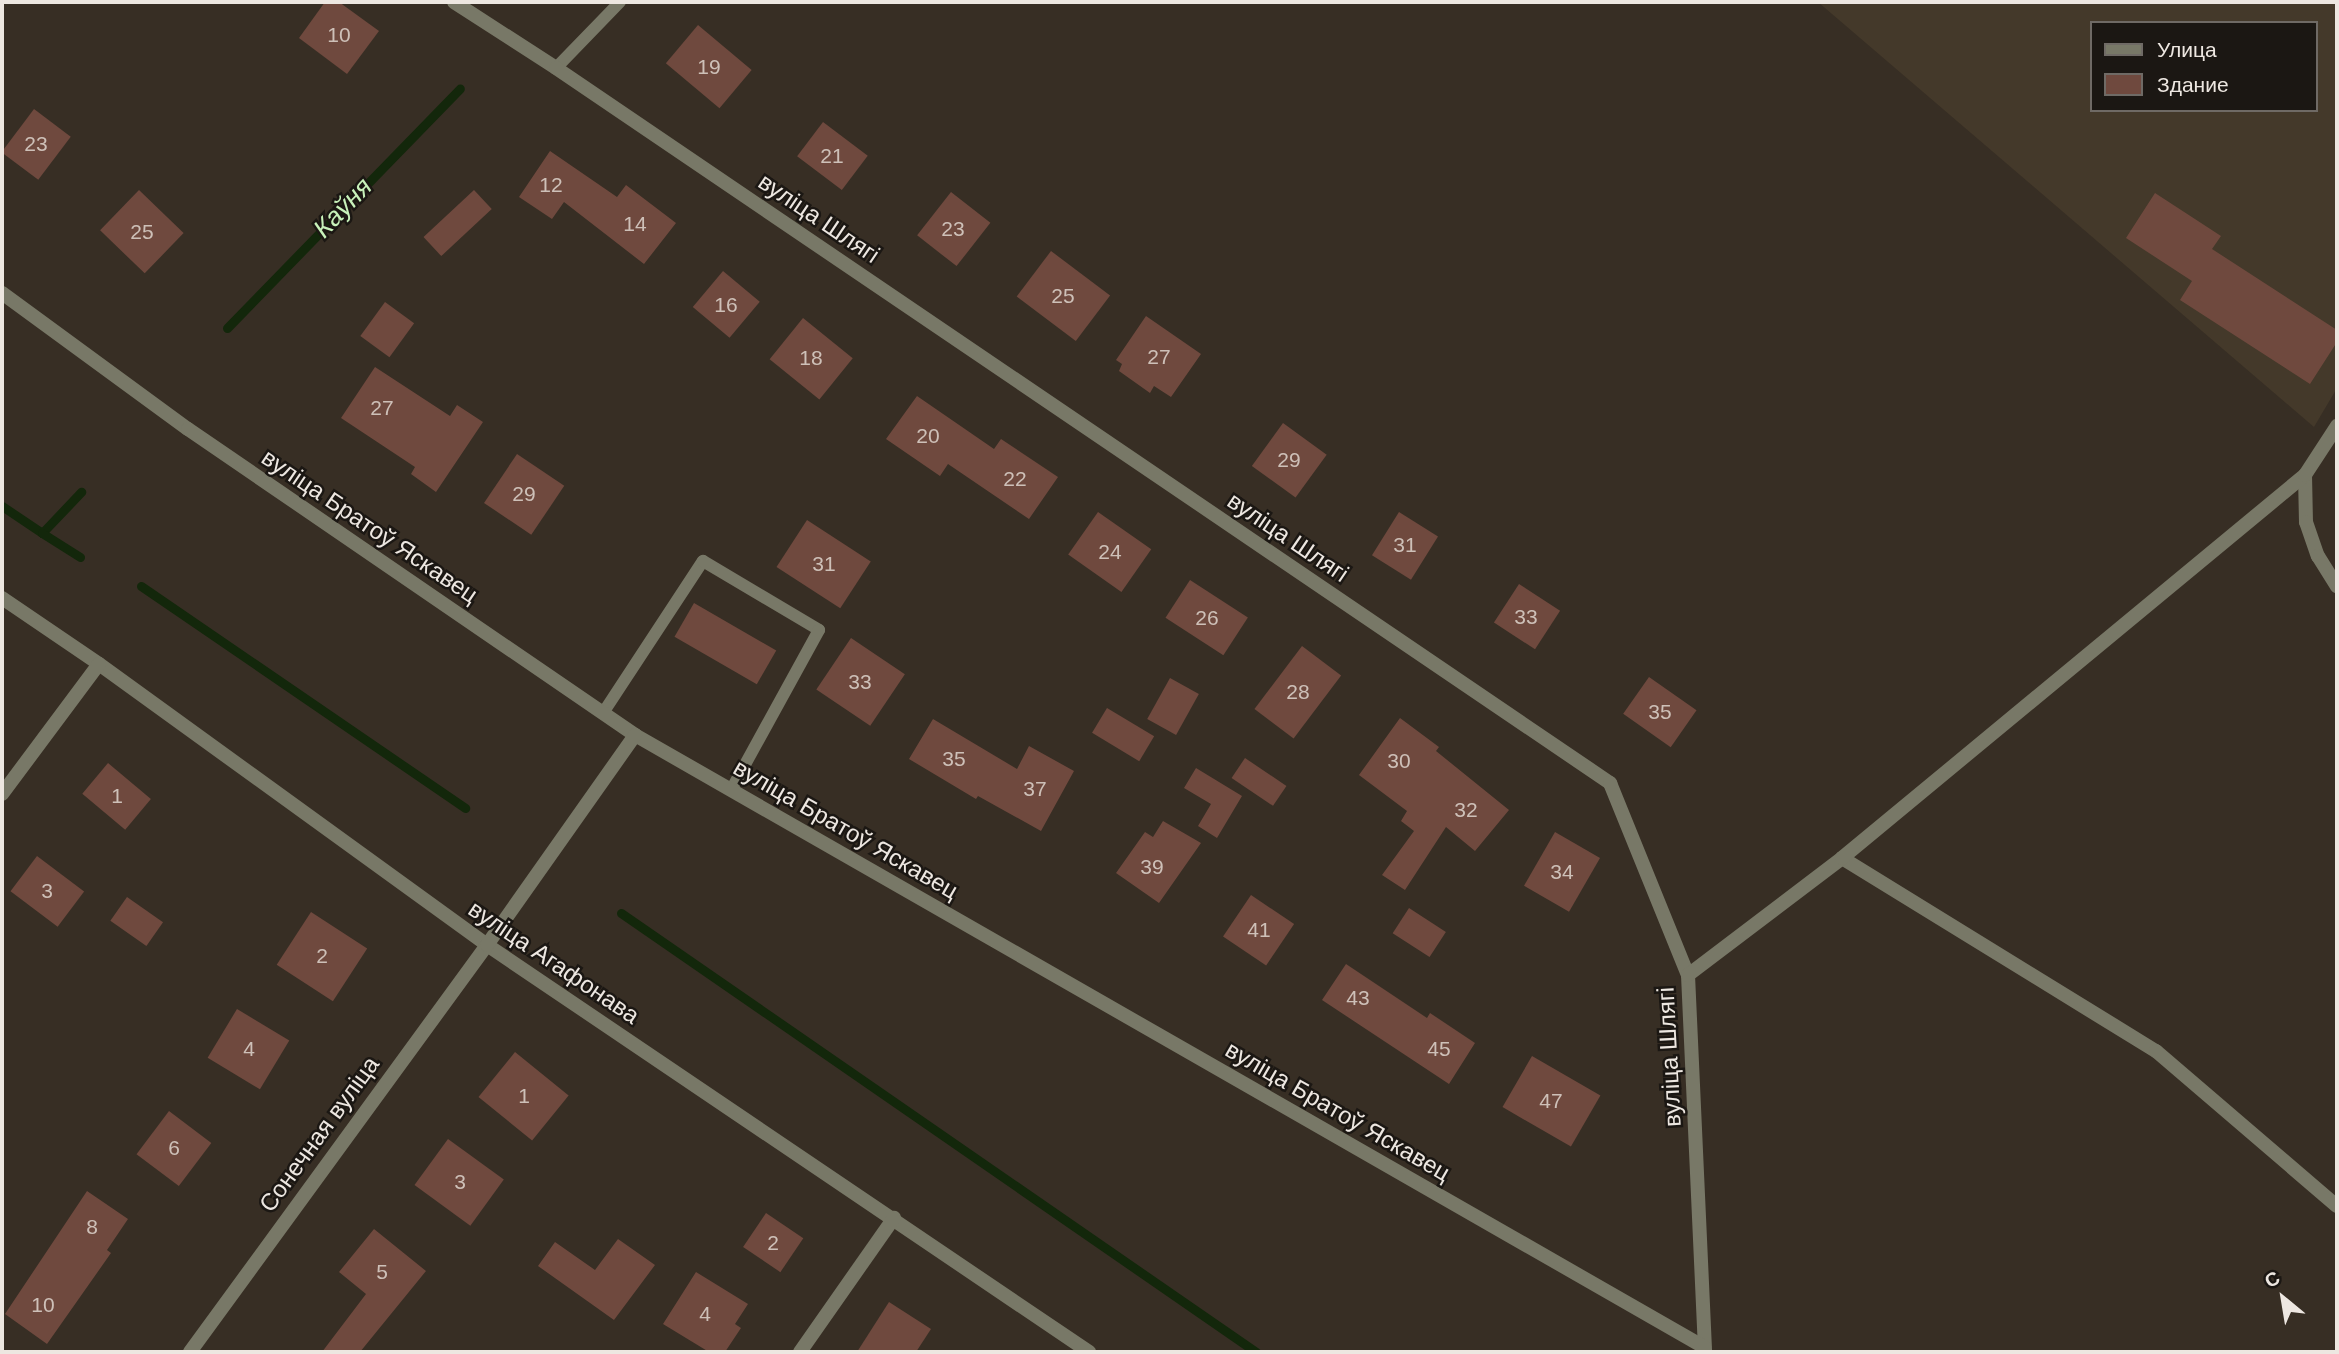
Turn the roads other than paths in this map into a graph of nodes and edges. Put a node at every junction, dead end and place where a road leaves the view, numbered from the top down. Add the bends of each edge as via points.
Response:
1 (454, 2) edge
2 (620, 2) edge
3 (556, 68) junction
4 (2, 293) edge
5 (2337, 426) edge
6 (2305, 475) junction
7 (2337, 587) edge
8 (2, 598) edge
9 (99, 664) junction
10 (603, 713) junction
11 (635, 735) junction
12 (732, 790) junction
13 (2, 794) edge
14 (1842, 858) junction
15 (487, 945) junction
16 (1688, 975) junction
17 (2337, 1206) edge
18 (894, 1218) junction
19 (1705, 1350) edge
20 (190, 1352) edge
21 (800, 1352) edge
22 (1089, 1352) edge

1 - 3 street, вуліца Шлягі
2 - 3 lane
3 - 16 street, вуліца Шлягі via 1610,783
4 - 10 street, вуліца Братоў Яскавец via 188,429
5 - 6 street
6 - 7 street via 2306,522 2318,556
6 - 14 street
8 - 9 street, вуліца Агафонава
9 - 13 street
9 - 15 street, вуліца Агафонава
10 - 11 street, вуліца Братоў Яскавец
10 - 12 lane via 703,561 819,630
11 - 12 street, вуліца Братоў Яскавец
11 - 15 street, Сонечная вуліца
12 - 19 street, вуліца Братоў Яскавец
14 - 16 street
14 - 17 street via 2156,1051
15 - 18 street, вуліца Агафонава
15 - 20 street, Сонечная вуліца
16 - 19 street, вуліца Шлягі
18 - 21 street
18 - 22 street, вуліца Агафонава

